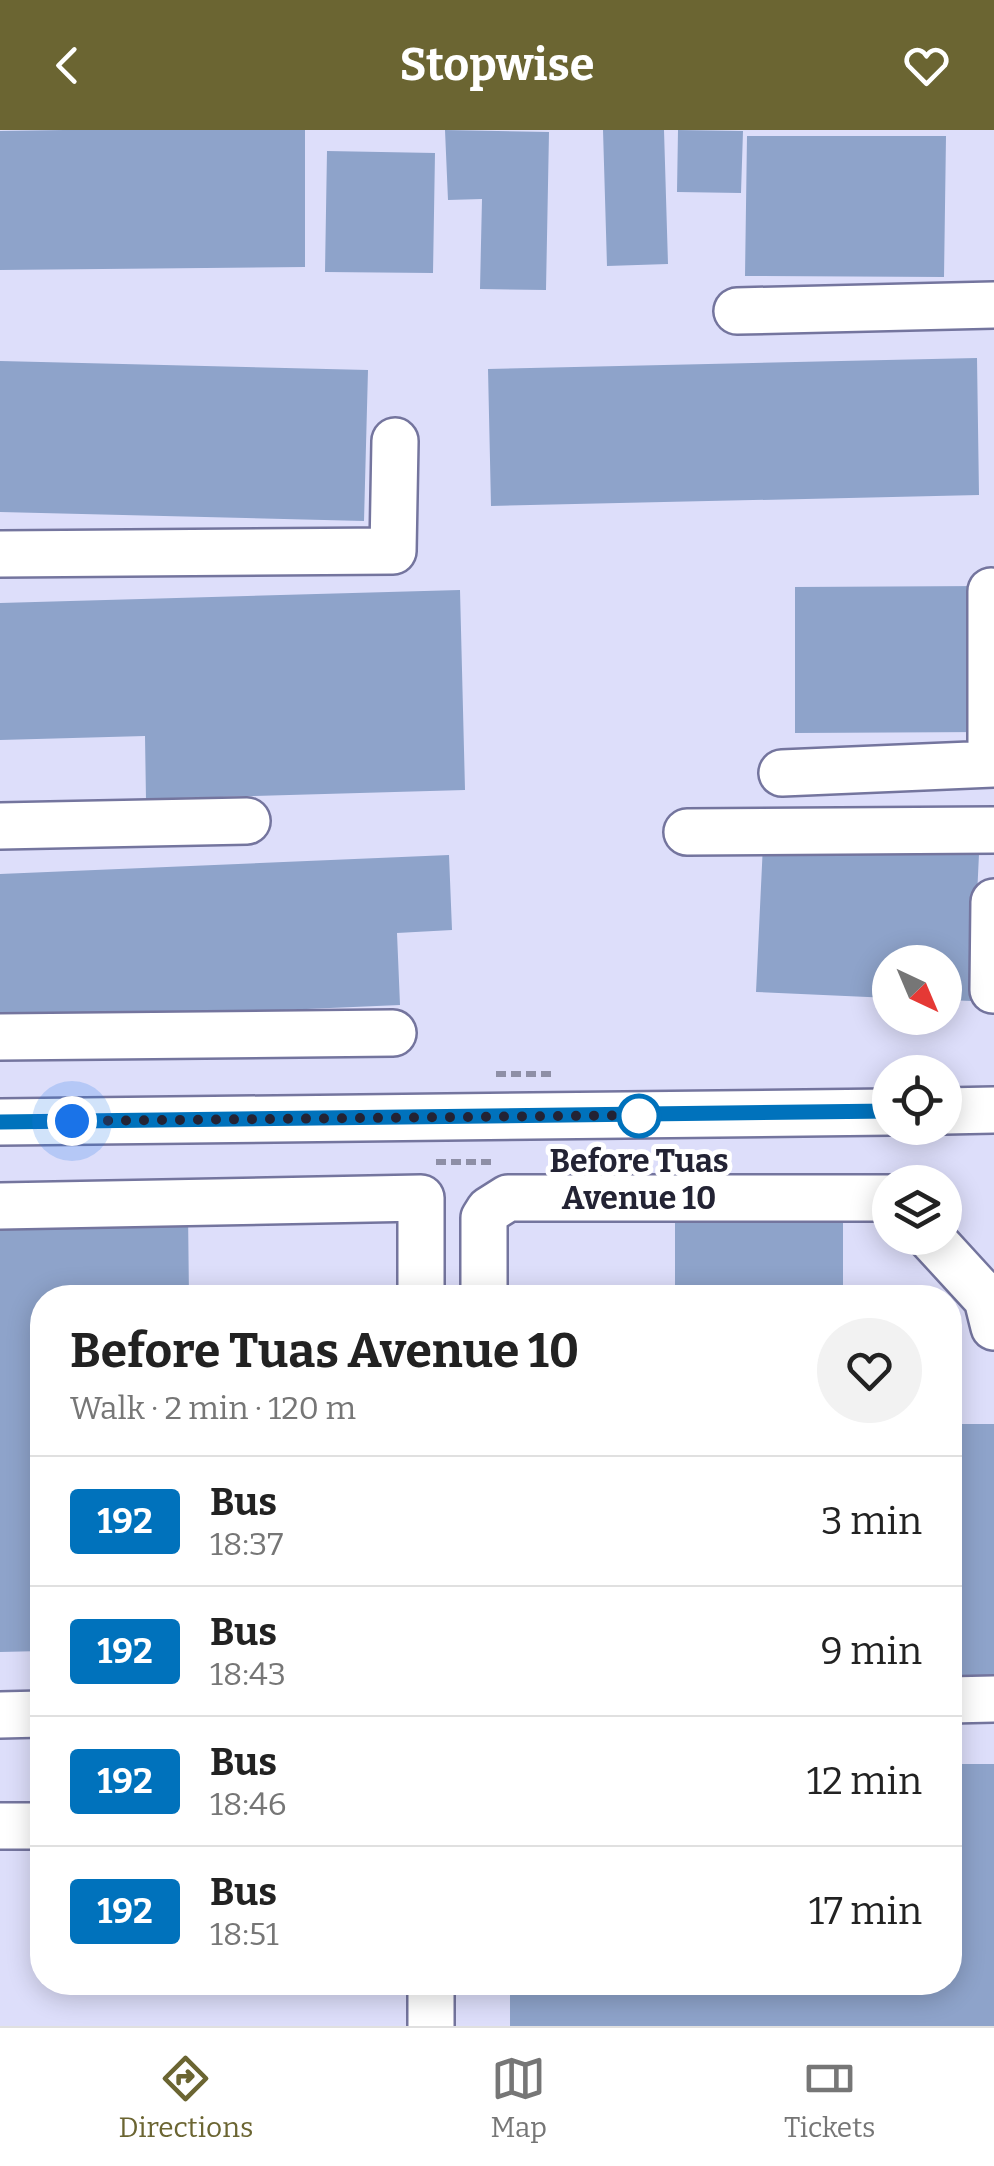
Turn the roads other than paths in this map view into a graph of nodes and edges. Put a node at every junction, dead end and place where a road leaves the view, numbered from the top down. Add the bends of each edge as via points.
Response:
1 (994, 305) edge
2 (736, 312) dead end
3 (395, 441) dead end
4 (0, 554) edge
5 (991, 591) dead end
6 (993, 764) edge
7 (782, 773) dead end
8 (123, 796) dead end
9 (0, 797) edge
10 (247, 821) dead end
11 (0, 826) edge
12 (994, 830) edge
13 (687, 832) dead end
14 (994, 902) edge
15 (993, 990) edge
16 (393, 1033) dead end
17 (0, 1036) edge
18 (994, 1110) edge
19 (962, 1111) edge
20 (872, 1112) edge
21 (0, 1122) edge
22 (872, 1198) edge
23 (0, 1206) edge
24 (947, 1255) edge
25 (421, 1285) edge
26 (484, 1285) edge
27 (994, 1327) edge
28 (994, 1699) edge
29 (962, 1700) edge
30 (30, 1714) edge
31 (0, 1715) edge
32 (0, 1826) edge
33 (30, 1826) edge
34 (431, 1995) edge
35 (431, 2026) edge

1 - 2 street
3 - 4 street via 394,552
5 - 6 street
6 - 7 street
8 - 9 street
10 - 11 street
12 - 13 street
14 - 15 street
16 - 17 street
18 - 19 street
20 - 21 street
22 - 26 street via 508,1198 484,1218
23 - 25 street via 421,1198
24 - 27 street via 987,1299
28 - 29 street
30 - 31 street
32 - 33 street
34 - 35 street

